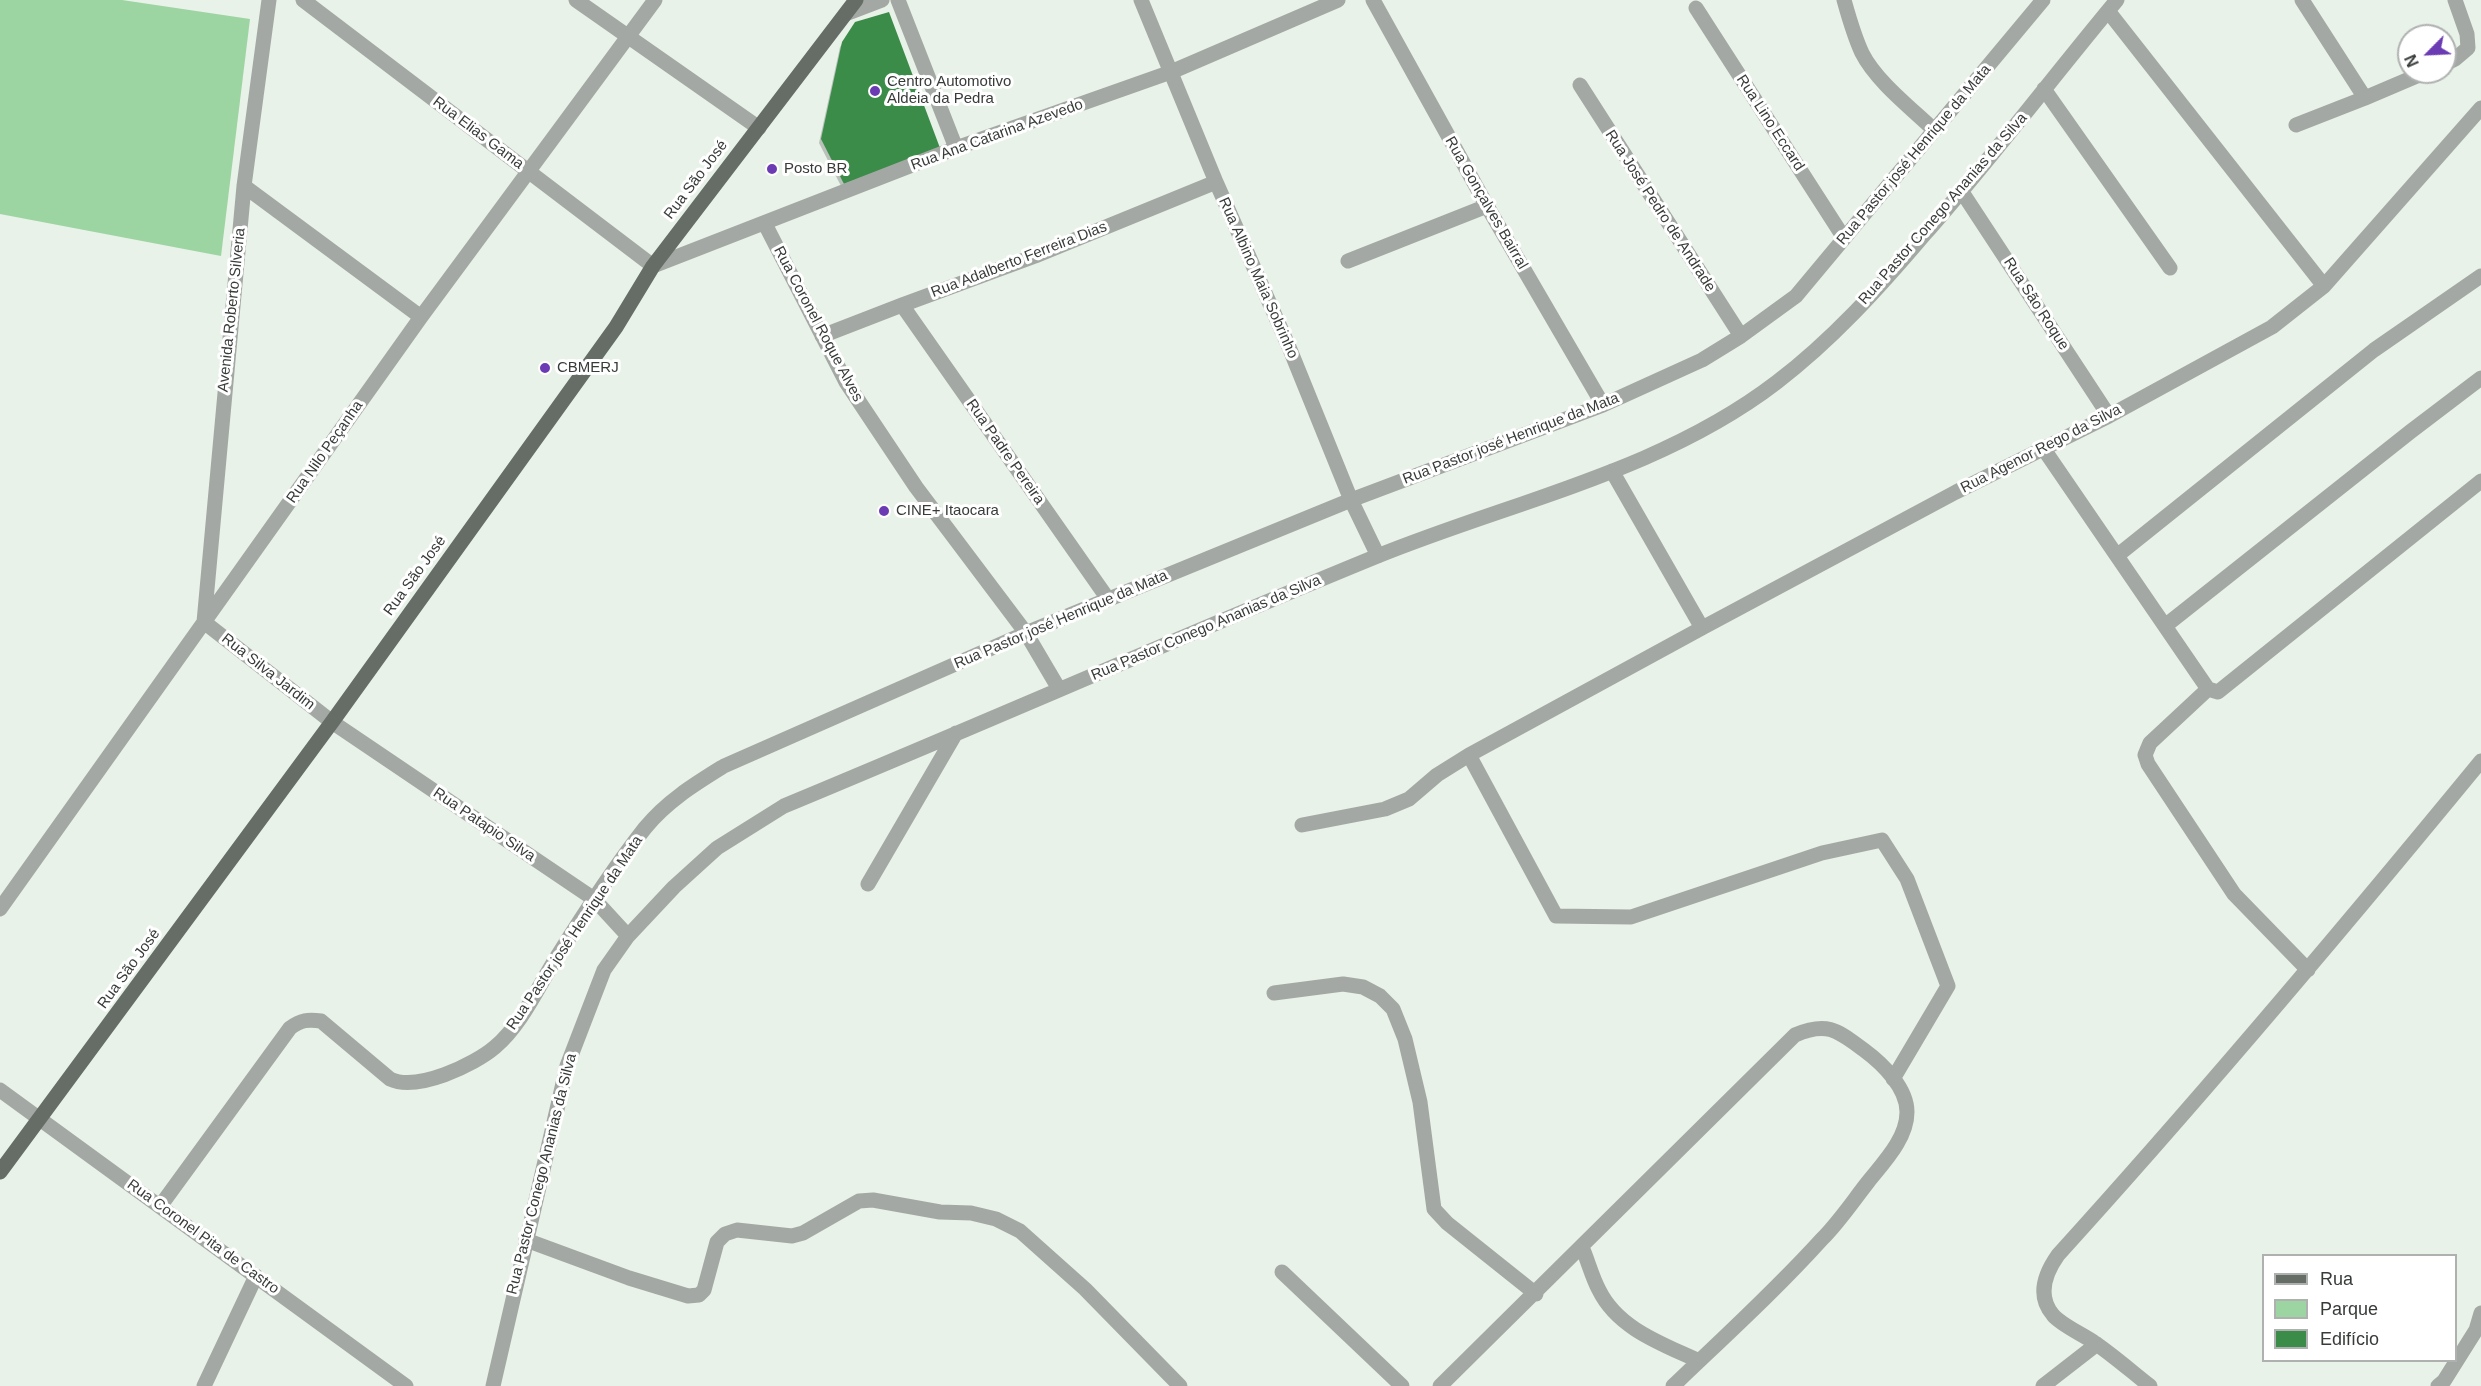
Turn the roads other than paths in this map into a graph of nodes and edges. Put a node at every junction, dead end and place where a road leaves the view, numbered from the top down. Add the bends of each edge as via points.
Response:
1 (269, 0) edge
2 (303, 0) edge
3 (576, 0) edge
4 (655, 0) edge
5 (882, 0) edge
6 (898, 0) edge
7 (1141, 0) edge
8 (1338, 0) edge
9 (1373, 0) edge
10 (1844, 0) edge
11 (2043, 0) edge
12 (2302, 0) edge
13 (2456, 0) edge
14 (2112, 6) edge
15 (852, 7) edge
16 (1696, 8) dead end
17 (629, 38) junction
18 (2457, 57) edge
19 (1171, 72) junction
20 (2398, 84) edge
21 (1580, 85) dead end
22 (2044, 89) junction
23 (2365, 98) junction
24 (2481, 108) edge
25 (2296, 125) dead end
26 (759, 128) junction
27 (1934, 130) junction
28 (956, 148) junction
29 (528, 171) junction
30 (1216, 182) junction
31 (244, 186) junction
32 (1962, 192) junction
33 (1487, 206) junction
34 (765, 224) junction
35 (1845, 238) junction
36 (1348, 261) dead end
37 (654, 266) junction
38 (2170, 268) dead end
39 (2481, 276) edge
40 (2324, 286) junction
41 (902, 304) junction
42 (421, 317) junction
43 (822, 336) junction
44 (1741, 336) junction
45 (2481, 378) edge
46 (1603, 405) junction
47 (2109, 416) junction
48 (2043, 448) junction
49 (1612, 471) junction
50 (2481, 481) edge
51 (1352, 500) junction
52 (2118, 555) junction
53 (1378, 556) junction
54 (1108, 599) junction
55 (204, 622) junction
56 (2165, 626) junction
57 (1702, 628) junction
58 (1026, 633) junction
59 (1059, 689) junction
60 (2208, 689) junction
61 (332, 722) junction
62 (956, 733) junction
63 (1469, 755) junction
64 (2481, 761) edge
65 (1302, 825) dead end
66 (868, 884) dead end
67 (594, 899) junction
68 (0, 909) edge
69 (628, 936) junction
70 (2308, 970) junction
71 (1274, 993) dead end
72 (1893, 1079) junction
73 (0, 1090) edge
74 (40, 1120) junction
75 (0, 1172) edge
76 (161, 1205) junction
77 (526, 1240) junction
78 (1582, 1247) junction
79 (1282, 1272) dead end
80 (256, 1276) junction
81 (1536, 1294) junction
82 (2481, 1312) edge
83 (2097, 1344) junction
84 (2457, 1360) edge
85 (1699, 1361) junction
86 (2456, 1362) edge
87 (204, 1386) edge
88 (406, 1386) edge
89 (493, 1386) edge
90 (1180, 1386) edge
91 (1402, 1386) edge
92 (1440, 1386) edge
93 (1673, 1386) edge
94 (2043, 1386) edge
95 (2150, 1386) edge
96 (2438, 1386) edge

1 - 31 street, Avenida Roberto Silveria
2 - 29 street, Rua Elias Gama
3 - 17 street
4 - 17 street, Rua Nilo Peçanha
5 - 15 street
6 - 28 street
7 - 19 street, Rua Albino Maia Sobrinho
8 - 19 street, Rua Ana Catarina Azevedo
9 - 33 street, Rua Gonçalves Bairral
10 - 27 street via 1862,54 1874,72
11 - 27 street, Rua Pastor josé Henrique da Mata
12 - 23 street
13 - 18 street via 2468,48
14 - 22 street, Rua Pastor Conego Ananias da Silva
14 - 40 street
15 - 26 main road, Rua São José
16 - 35 street, Rua Lino Eccard
17 - 26 street
17 - 29 street, Rua Nilo Peçanha
19 - 28 street, Rua Ana Catarina Azevedo
19 - 30 street, Rua Albino Maia Sobrinho
20 - 23 street
21 - 44 street, Rua José Pedro de Andrade
22 - 32 street, Rua Pastor Conego Ananias da Silva
22 - 38 street
23 - 25 street
24 - 40 street, Rua Agenor Rego da Silva
26 - 37 main road, Rua São José
27 - 35 street, Rua Pastor josé Henrique da Mata
28 - 34 street, Rua Ana Catarina Azevedo
29 - 37 street, Rua Elias Gama
29 - 42 street, Rua Nilo Peçanha
30 - 41 street, Rua Adalberto Ferreira Dias via 1035,256
30 - 51 street, Rua Albino Maia Sobrinho
31 - 42 street
31 - 55 street, Avenida Roberto Silveria
32 - 47 street, Rua São Roque
32 - 49 street, Rua Pastor Conego Ananias da Silva via 1885,281 1817,350 1727,415
33 - 36 street
33 - 46 street, Rua Gonçalves Bairral
34 - 37 street, Rua Ana Catarina Azevedo
34 - 43 street, Rua Coronel Roque Alves
35 - 44 street, Rua Pastor josé Henrique da Mata via 1796,296
37 - 61 main road, Rua São José via 616,327
39 - 52 street via 2374,350
40 - 47 street, Rua Agenor Rego da Silva via 2272,327
41 - 43 street, Rua Adalberto Ferreira Dias
41 - 54 street, Rua Padre Pereira
42 - 55 street, Rua Nilo Peçanha
43 - 58 street, Rua Coronel Roque Alves via 846,382 916,487
44 - 46 street, Rua Pastor josé Henrique da Mata via 1702,360
45 - 56 street
46 - 51 street, Rua Pastor josé Henrique da Mata
47 - 48 street, Rua Agenor Rego da Silva
48 - 52 street
48 - 57 street, Rua Agenor Rego da Silva
49 - 53 street, Rua Pastor Conego Ananias da Silva
49 - 57 street
50 - 60 street via 2221,690
51 - 53 street, Rua Albino Maia Sobrinho
51 - 54 street, Rua Pastor josé Henrique da Mata
52 - 56 street
53 - 59 street, Rua Pastor Conego Ananias da Silva
54 - 58 street, Rua Pastor josé Henrique da Mata
55 - 61 street, Rua Silva Jardim
55 - 68 street, Rua Nilo Peçanha
56 - 60 street
57 - 63 street, Rua Agenor Rego da Silva
58 - 59 street, Rua Coronel Roque Alves
58 - 67 street, Rua Pastor josé Henrique da Mata via 724,766 680,793 646,827
59 - 62 street, Rua Pastor Conego Ananias da Silva
60 - 70 street via 2150,743 2145,755 2148,764 2234,894
61 - 67 street, Rua Patapio Silva
61 - 74 main road, Rua São José
62 - 66 street
62 - 69 street, Rua Pastor Conego Ananias da Silva via 767,816 717,848
63 - 65 street, Rua Agenor Rego da Silva via 1408,799 1384,809
63 - 72 street via 1556,916 1631,917 1822,853 1882,840 1907,879 1948,986
64 - 70 street
67 - 69 street, Rua Patapio Silva
67 - 76 street, Rua Pastor josé Henrique da Mata via 518,1021 495,1047 466,1066 413,1084 400,1084 390,1080 321,1021 299,1021
69 - 77 street, Rua Pastor Conego Ananias da Silva via 604,970 567,1066
70 - 83 street via 2047,1270 2043,1286 2053,1315
71 - 81 street via 1343,984 1363,987 1394,1009 1420,1102 1434,1209
72 - 78 street via 1870,1055 1834,1030 1811,1028 1795,1035
72 - 85 street via 1905,1099 1907,1114 1894,1149 1823,1239
73 - 74 street, Rua Coronel Pita de Castro
74 - 75 main road, Rua São José
74 - 76 street, Rua Coronel Pita de Castro
76 - 80 street, Rua Coronel Pita de Castro
77 - 89 street, Rua Pastor Conego Ananias da Silva
77 - 90 street via 688,1296 704,1290 717,1242 737,1230 792,1236 859,1201 971,1213 1020,1230 1085,1289
78 - 81 street
78 - 85 street via 1599,1291 1615,1314
79 - 91 street
80 - 87 street
80 - 88 street, Rua Coronel Pita de Castro
81 - 92 street
82 - 84 street via 2476,1330
83 - 94 street
83 - 95 street
85 - 93 street
86 - 96 street

